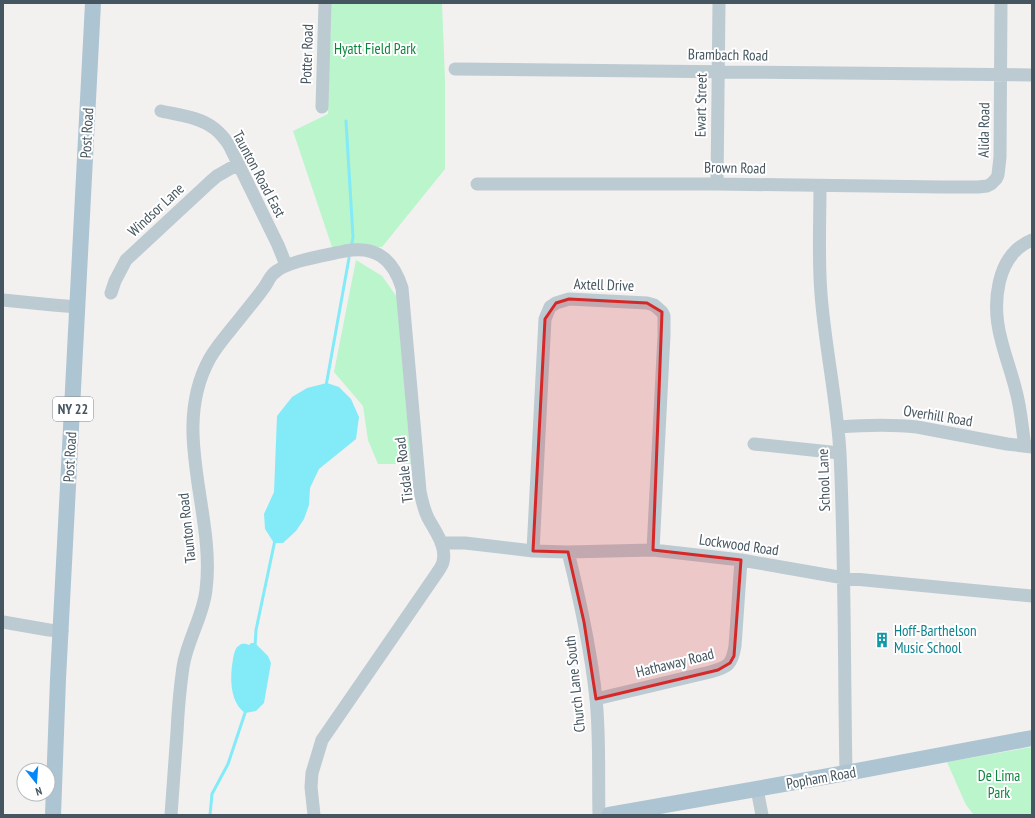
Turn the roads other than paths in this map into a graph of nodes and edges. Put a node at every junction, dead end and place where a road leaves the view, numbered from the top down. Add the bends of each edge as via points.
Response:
1 (93, 3) edge
2 (325, 3) edge
3 (719, 3) edge
4 (1001, 3) edge
5 (455, 69) dead end
6 (718, 71) junction
7 (1001, 74) junction
8 (1032, 75) edge
9 (322, 107) dead end
10 (162, 111) dead end
11 (238, 164) junction
12 (477, 184) dead end
13 (716, 184) junction
14 (992, 184) joint
15 (820, 186) junction
16 (1032, 240) edge
17 (286, 266) junction
18 (111, 293) dead end
19 (3, 300) edge
20 (78, 306) junction
21 (838, 427) junction
22 (754, 444) dead end
23 (1029, 446) edge
24 (840, 453) junction
25 (441, 543) junction
26 (653, 550) junction
27 (534, 551) junction
28 (568, 552) junction
29 (741, 560) junction
30 (844, 578) junction
31 (1032, 596) edge
32 (3, 622) edge
33 (62, 631) junction
34 (596, 699) junction
35 (1032, 738) edge
36 (846, 773) junction
37 (757, 789) junction
38 (53, 815) edge
39 (171, 815) edge
40 (314, 815) edge
41 (599, 815) edge
42 (609, 815) edge
43 (762, 815) edge

1 - 20 main road, Post Road / NY 22
2 - 9 street, Potter Road
3 - 6 street, Ewart Street
4 - 7 street, Alida Road
5 - 6 street, Brambach Road
6 - 7 street, Brambach Road
6 - 13 street, Ewart Street
7 - 8 street, Brambach Road
7 - 14 street, Alida Road via 1000,157 998,175
10 - 11 street, Taunton Road East via 189,117 214,128 229,145
11 - 17 street, Taunton Road East
11 - 18 street, Windsor Lane via 210,182 126,260
12 - 13 street, Brown Road
13 - 15 street, Brown Road
14 - 15 street, Brown Road via 978,187
15 - 21 street, School Lane via 821,293
16 - 23 street via 1017,248 1007,261 1001,273 997,296 1000,338
17 - 25 street, Tisdale Road via 308,259 361,250 381,255 396,273 402,288 405,309 420,492 428,518
17 - 39 street, Taunton Road via 273,274 220,343 204,370 197,393 193,432 206,534 208,572 202,611 184,664
19 - 20 street
20 - 33 main road, Post Road / NY 22
21 - 23 street, Overhill Road via 903,425
21 - 24 street, School Lane
22 - 24 street
24 - 30 street, School Lane
25 - 27 street, Lockwood Road via 465,543
25 - 40 street, Tisdale Road via 443,561 437,573 322,740 310,787
26 - 27 street, Axtell Drive via 664,316 659,309 647,303 569,299 550,307 545,319
26 - 28 street, Lockwood Road
26 - 29 street, Lockwood Road
27 - 28 street, Lockwood Road
28 - 34 street, Church Lane South via 580,599
29 - 30 street, Lockwood Road
29 - 34 street, Hathaway Road via 734,656 730,663 710,672
30 - 31 street, Lockwood Road
30 - 36 street, School Lane
32 - 33 street
33 - 38 main road, Post Road / NY 22
34 - 41 street, Church Lane South
35 - 36 main road, Popham Road
36 - 37 main road, Popham Road
37 - 42 main road, Popham Road
37 - 43 street

